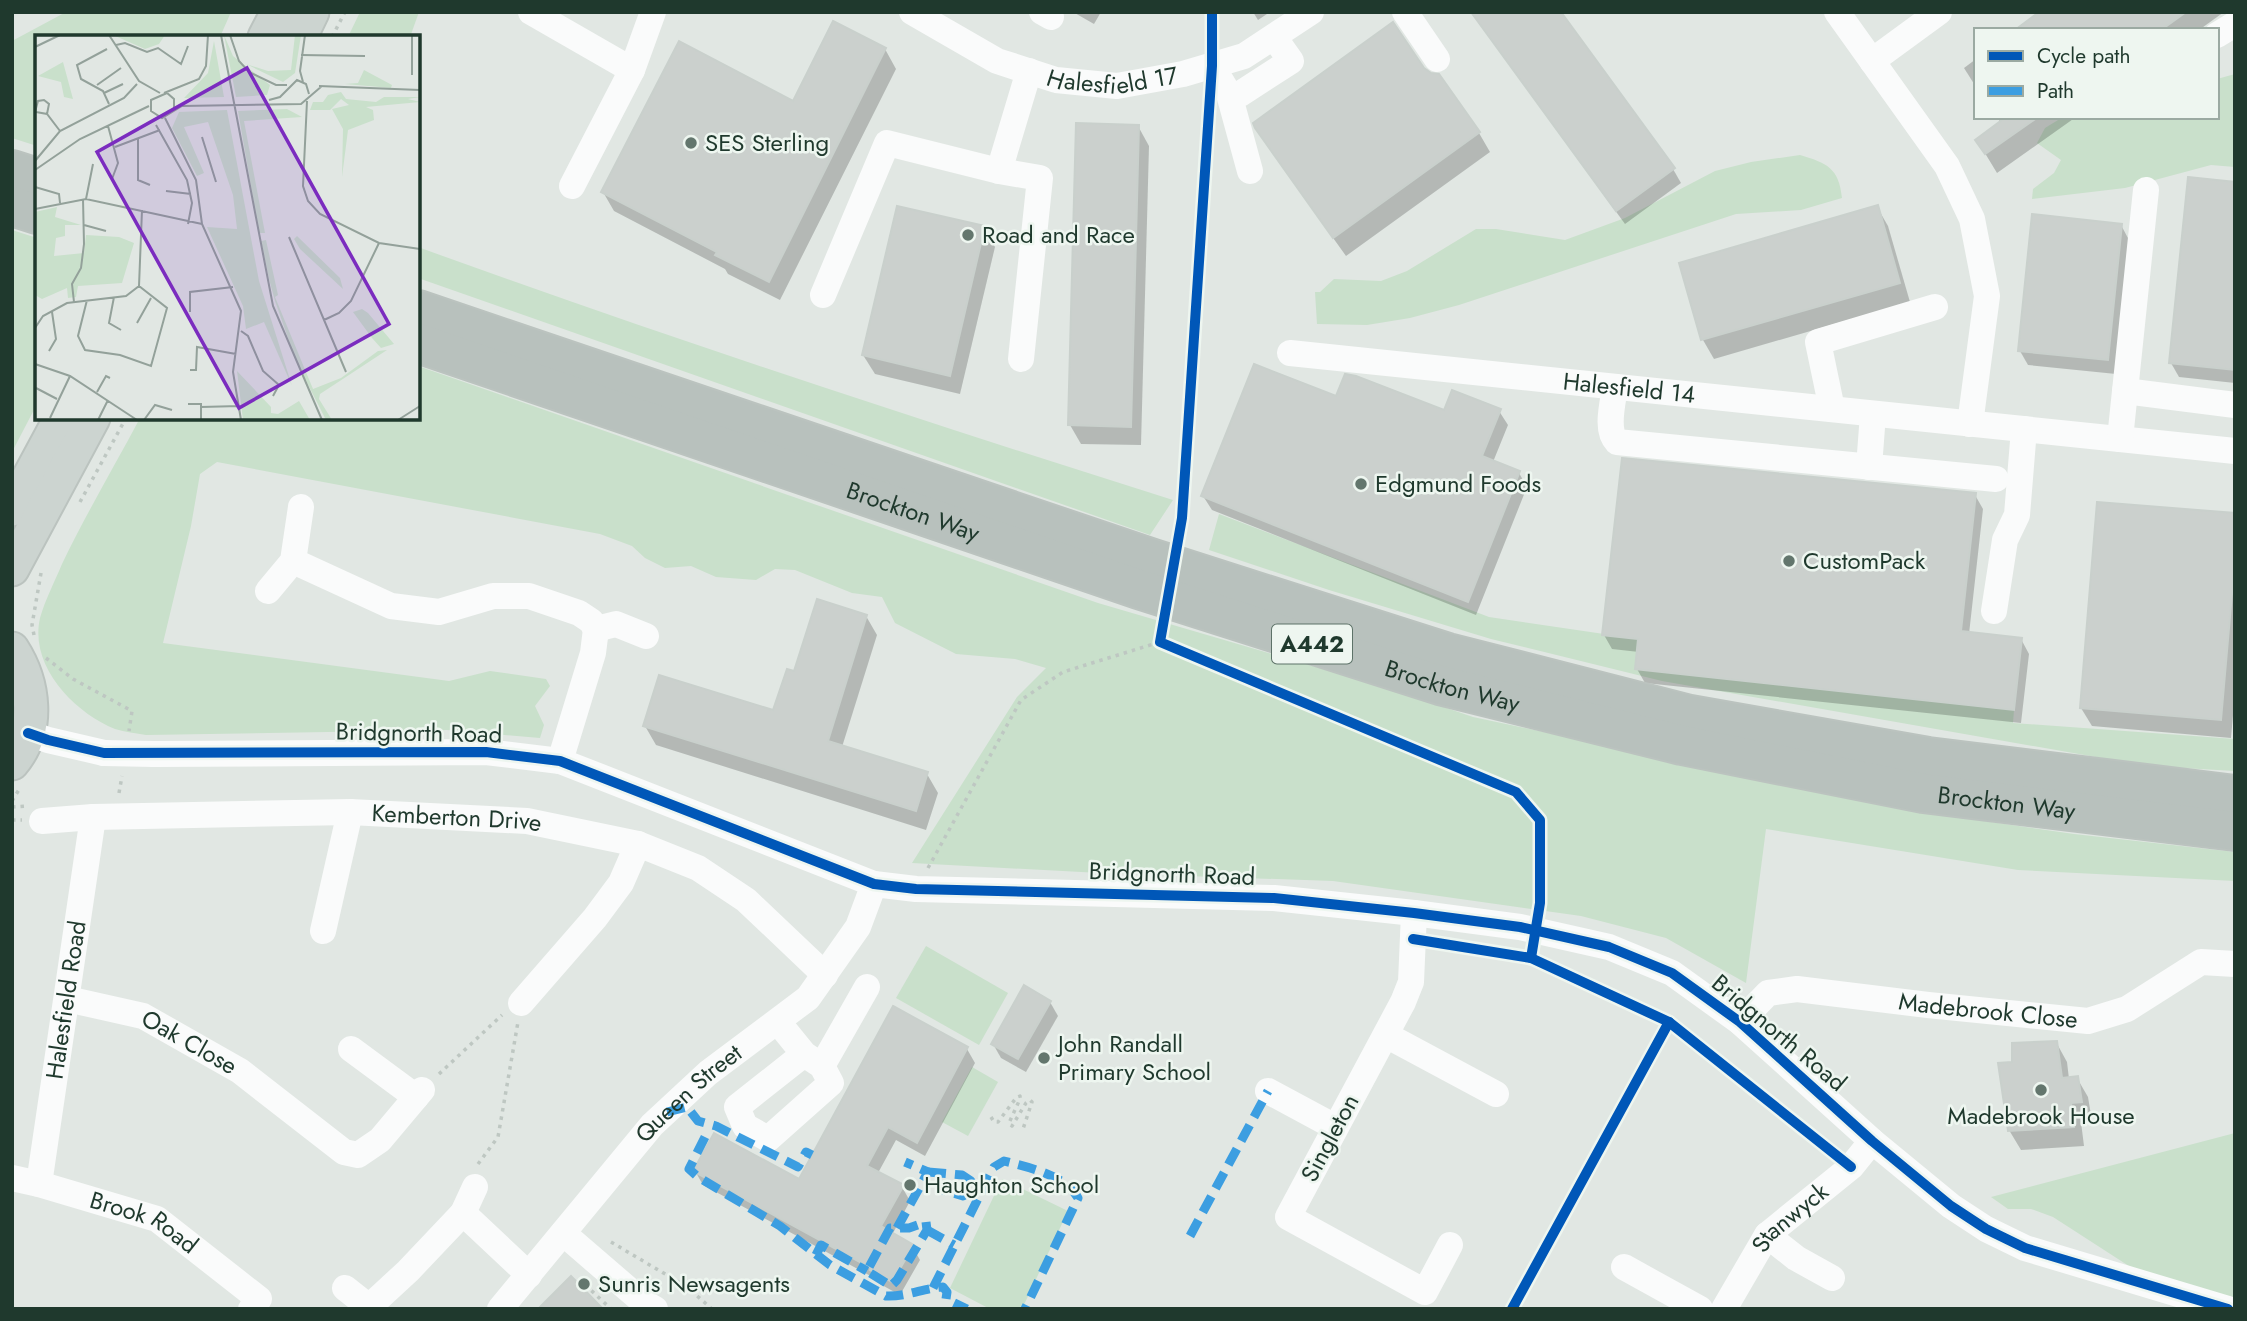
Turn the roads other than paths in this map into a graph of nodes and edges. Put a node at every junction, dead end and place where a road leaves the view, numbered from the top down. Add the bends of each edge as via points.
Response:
1 (278, 12) edge
2 (312, 12) edge
3 (531, 12) edge
4 (653, 12) edge
5 (1311, 12) edge
6 (1405, 12) edge
7 (1837, 12) edge
8 (1939, 12) edge
9 (920, 14) edge
10 (2235, 24) edge
11 (2219, 34) edge
12 (266, 35) edge
13 (301, 35) edge
14 (1274, 37) junction
15 (1437, 59) dead end
16 (1872, 61) junction
17 (1212, 66) junction
18 (632, 70) junction
19 (1029, 71) junction
20 (1229, 94) junction
21 (12, 170) edge
22 (999, 171) junction
23 (1250, 171) dead end
24 (35, 177) edge
25 (572, 186) dead end
26 (2146, 190) dead end
27 (12, 206) edge
28 (35, 213) edge
29 (823, 295) dead end
30 (1935, 307) dead end
31 (420, 311) edge
32 (420, 344) edge
33 (1290, 353) dead end
34 (1021, 359) dead end
35 (1615, 387) junction
36 (2125, 391) junction
37 (2235, 405) edge
38 (1832, 410) junction
39 (1873, 414) junction
40 (60, 420) edge
41 (92, 420) edge
42 (1970, 424) junction
43 (2024, 429) junction
44 (2120, 439) junction
45 (2235, 451) edge
46 (1869, 467) junction
47 (1996, 479) dead end
48 (301, 508) dead end
49 (12, 509) edge
50 (293, 561) junction
51 (27, 571) edge
52 (268, 591) dead end
53 (1994, 611) dead end
54 (596, 629) junction
55 (646, 636) dead end
56 (32, 650) edge
57 (28, 733) junction
58 (560, 761) junction
59 (16, 776) edge
60 (2235, 795) edge
61 (350, 812) junction
62 (93, 817) junction
63 (42, 821) dead end
64 (2235, 831) edge
65 (638, 844) junction
66 (874, 884) junction
67 (1414, 913) junction
68 (327, 919) dead end
69 (2235, 964) edge
70 (825, 975) junction
71 (867, 988) dead end
72 (67, 999) junction
73 (521, 1003) road end
74 (1740, 1021) junction
75 (778, 1022) junction
76 (1387, 1035) junction
77 (351, 1049) dead end
78 (813, 1060) junction
79 (708, 1073) junction
80 (1268, 1091) dead end
81 (1496, 1094) dead end
82 (737, 1107) junction
83 (1335, 1128) junction
84 (1871, 1141) junction
85 (12, 1178) edge
86 (39, 1184) junction
87 (475, 1187) road end
88 (463, 1213) junction
89 (563, 1233) junction
90 (1767, 1235) junction
91 (1450, 1245) dead end
92 (1624, 1267) dead end
93 (529, 1275) junction
94 (1832, 1278) dead end
95 (345, 1288) dead end
96 (262, 1297) edge
97 (500, 1309) edge
98 (655, 1309) edge
99 (1700, 1309) edge
100 (1724, 1309) edge
101 (2228, 1309) edge

1 - 12 main road
2 - 13 main road
3 - 18 street
4 - 18 street
5 - 14 street, Halesfield 17
6 - 15 street
7 - 16 street
8 - 16 street
9 - 19 street, Halesfield 17 via 997,61
10 - 11 street
14 - 17 street, Halesfield 17 via 1244,57
14 - 20 street via 1291,61 1240,94
16 - 42 street via 1947,166 1972,219 1987,296
17 - 19 street, Halesfield 17 via 1117,86 1056,80
17 - 20 street
18 - 25 street
19 - 22 street
20 - 23 street
21 - 24 highway
22 - 29 street via 887,143
22 - 34 street via 1040,178
26 - 36 street
27 - 28 highway
30 - 38 street via 1818,342
31 - 60 highway, Brockton Way / A442 via 1448,653 1703,718 1928,757
32 - 64 highway, Brockton Way / A442 via 1125,585 1440,685 1682,745 1923,793
33 - 35 street, Halesfield 14
35 - 38 street, Halesfield 14
35 - 46 street via 1611,428 1617,442
36 - 37 street
36 - 44 street
38 - 39 street, Halesfield 14
39 - 42 street, Halesfield 14
39 - 46 street
40 - 49 main road
41 - 51 main road
42 - 43 street, Halesfield 14
43 - 44 street, Halesfield 14
43 - 53 street via 2017,515 2005,540
44 - 45 street, Halesfield 14
46 - 47 street
48 - 50 street
50 - 52 street
50 - 54 street via 391,606 439,612 493,596 529,596 579,613
54 - 55 street via 615,624
54 - 58 street
56 - 57 main road via 27,678 31,696
57 - 58 street, Bridgnorth Road, bridge via 104,753 486,752
57 - 59 main road
58 - 66 street, Bridgnorth Road
61 - 62 street, Kemberton Drive
61 - 65 street, Kemberton Drive via 527,821
61 - 68 street
62 - 63 street, Kemberton Drive
62 - 72 street, Halesfield Road
65 - 70 street, Kemberton Drive via 698,868 746,900
65 - 73 street via 621,883
66 - 67 street, Bridgnorth Road via 916,889 1274,898
66 - 70 street, Queen Street via 858,927
67 - 74 street, Bridgnorth Road via 1520,927 1609,947 1672,973
67 - 76 street, Singleton via 1411,982
69 - 74 street, Madebrook Close via 2201,962 2127,1009 2088,1021 1797,989 1768,993
70 - 75 street, Queen Street via 808,998
71 - 78 street
72 - 77 street, Oak Close via 143,1016 240,1071 344,1152 358,1155 380,1140 419,1094
72 - 86 street, Halesfield Road
74 - 84 street, Bridgnorth Road
75 - 78 street
75 - 79 street, Queen Street
76 - 81 street
76 - 83 street, Singleton
78 - 82 street
78 - 82 street via 831,1083 768,1139 745,1125
79 - 82 street
79 - 89 street, Queen Street via 652,1125
80 - 83 street
83 - 91 street, Singleton via 1288,1217 1425,1292
84 - 90 street, Stanwyck via 1851,1167
84 - 101 street, Bridgnorth Road via 1951,1206 2025,1248
85 - 86 street, Brook Road
86 - 96 street, Brook Road via 157,1219
87 - 88 street
88 - 93 street
88 - 95 street via 369,1307
89 - 93 street, Queen Street
89 - 98 street
90 - 94 street
90 - 100 street, Stanwyck
92 - 99 street
93 - 97 street, Queen Street

